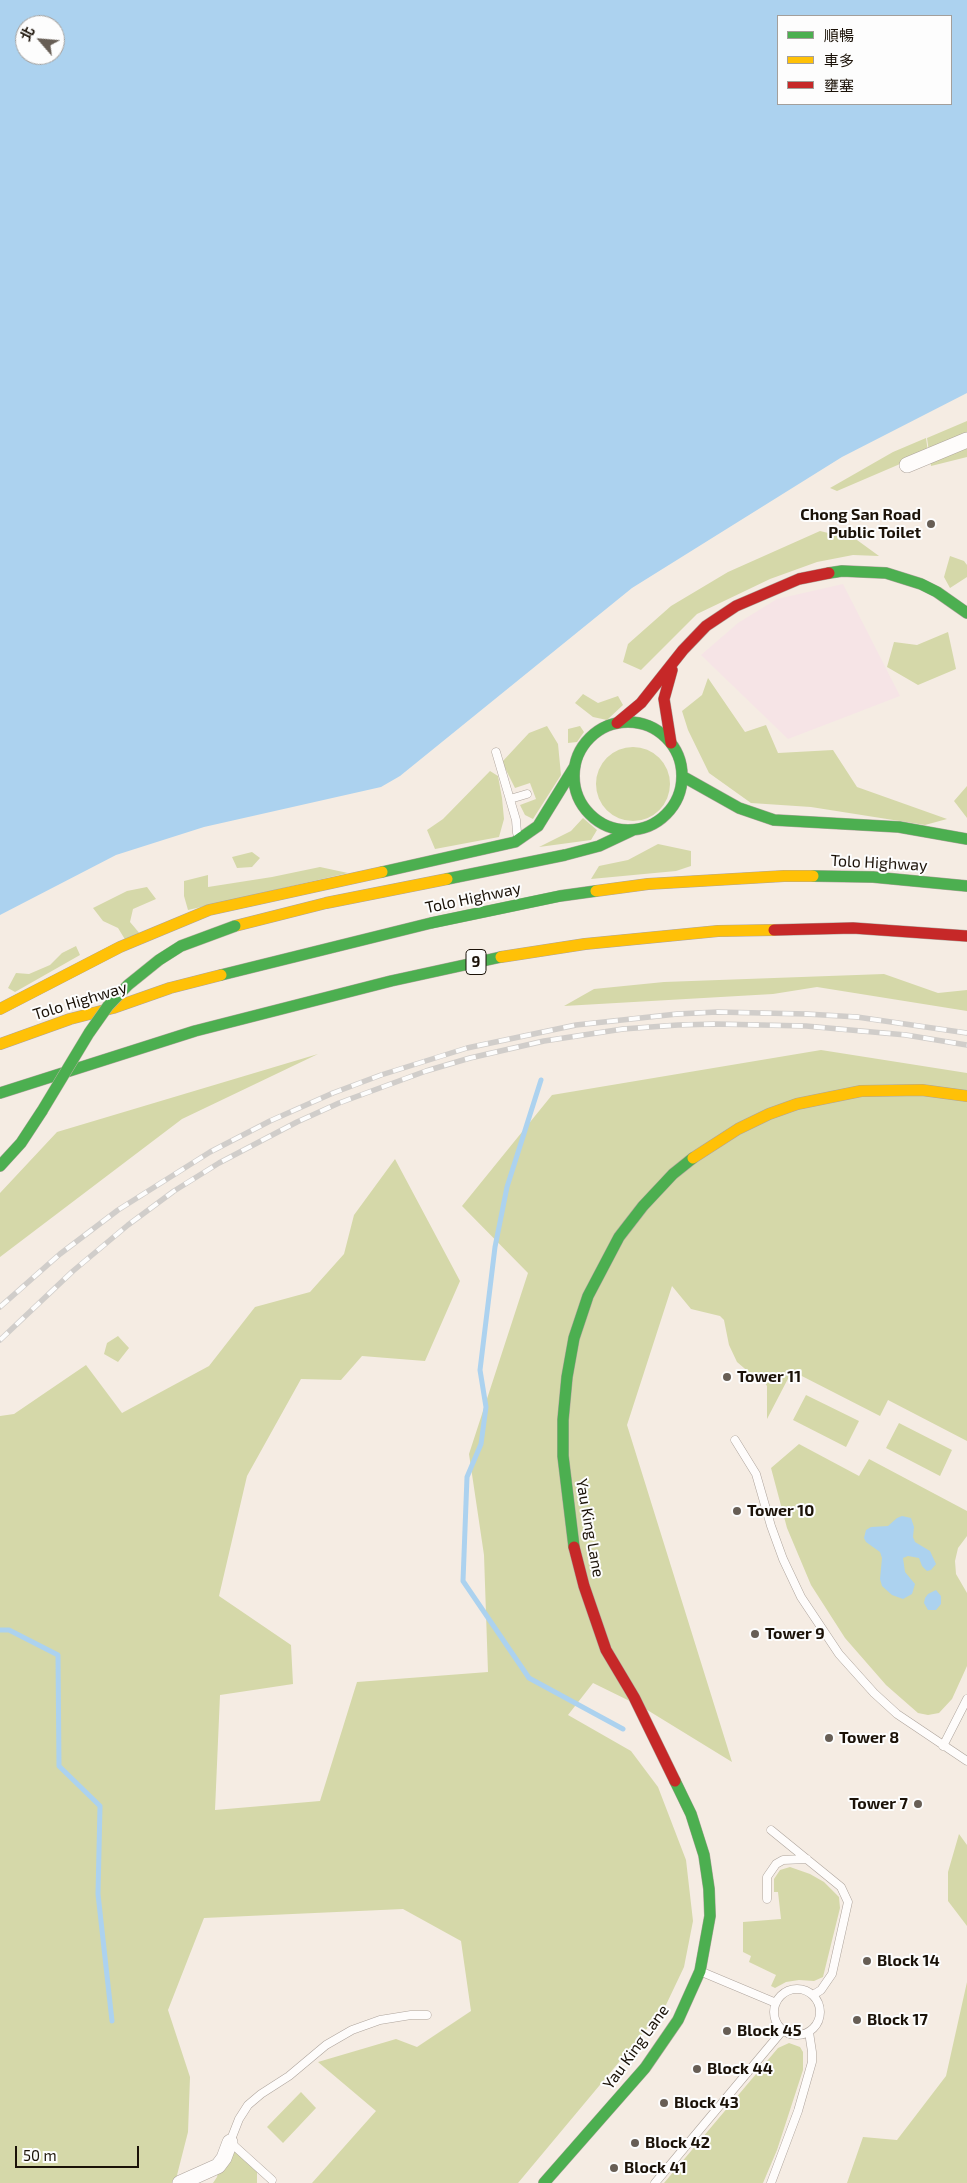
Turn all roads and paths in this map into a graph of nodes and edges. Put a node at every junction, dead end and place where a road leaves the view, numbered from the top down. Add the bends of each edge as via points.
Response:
1 (967, 440) edge
2 (906, 466) dead end
3 (967, 614) edge
4 (674, 663) junction
5 (617, 723) junction
6 (671, 743) junction
7 (496, 752) dead end
8 (574, 766) junction
9 (682, 776) junction
10 (528, 794) dead end
11 (510, 799) junction
12 (633, 830) junction
13 (967, 839) edge
14 (515, 842) junction
15 (967, 886) edge
16 (967, 936) edge
17 (0, 1009) edge
18 (0, 1044) edge
19 (0, 1093) edge
20 (967, 1096) edge
21 (0, 1166) edge
22 (735, 1440) dead end
23 (967, 1698) edge
24 (943, 1746) junction
25 (967, 1761) edge
26 (772, 1830) dead end
27 (807, 1859) junction
28 (767, 1899) dead end
29 (700, 1971) junction
30 (813, 1995) junction
31 (776, 2003) junction
32 (427, 2015) dead end
33 (783, 2030) junction
34 (809, 2032) junction
35 (232, 2138) junction
36 (272, 2180) dead end
37 (180, 2183) edge
38 (544, 2183) edge
39 (655, 2183) edge
40 (771, 2183) edge

1 - 2 street
3 - 4 main road via 937,592 895,576 868,571 821,573 776,588 721,615 695,636
4 - 5 main road via 641,703
4 - 6 main road via 664,699
5 - 6 main road via 646,725
5 - 8 main road via 589,738
6 - 9 main road via 678,754
7 - 11 lane
8 - 12 main road via 575,787 583,808 604,825
8 - 14 main road via 541,822
9 - 12 main road via 678,797 668,812 655,823
9 - 13 main road via 739,808 774,820 899,827
10 - 11 lane
11 - 14 lane via 517,824
12 - 21 main road, bridge via 599,846 565,855 326,903 234,926 181,946 128,985 98,1019 32,1127
14 - 17 main road via 209,910 120,947
15 - 18 main road, Tolo Highway via 873,877 784,876 648,884 560,896 432,923 170,988
16 - 19 main road, 9 via 853,928 718,931 584,944 497,958 391,981 195,1031
20 - 29 main road, Yau King Lane via 898,1089 831,1095 769,1114 713,1144 673,1174 619,1238 588,1296 574,1338 567,1377 563,1456 573,1541 584,1586 606,1650 634,1697 674,1778 691,1814 704,1855 710,1916
22 - 24 lane via 756,1474 783,1559 812,1615 839,1654 874,1693 897,1714
23 - 24 lane
24 - 25 lane
26 - 27 lane
27 - 28 lane via 783,1860 770,1870
27 - 30 lane via 841,1887 848,1902 832,1974 821,1990
29 - 31 lane
29 - 38 main road, Yau King Lane via 678,2020 663,2044
30 - 31 lane via 793,1990
30 - 34 lane via 820,2015
31 - 33 lane via 775,2017
32 - 35 lane via 380,2020 338,2037 254,2099 242,2114
33 - 34 lane via 795,2035
33 - 39 lane
34 - 40 lane via 812,2062
35 - 36 lane
35 - 37 street via 218,2166

